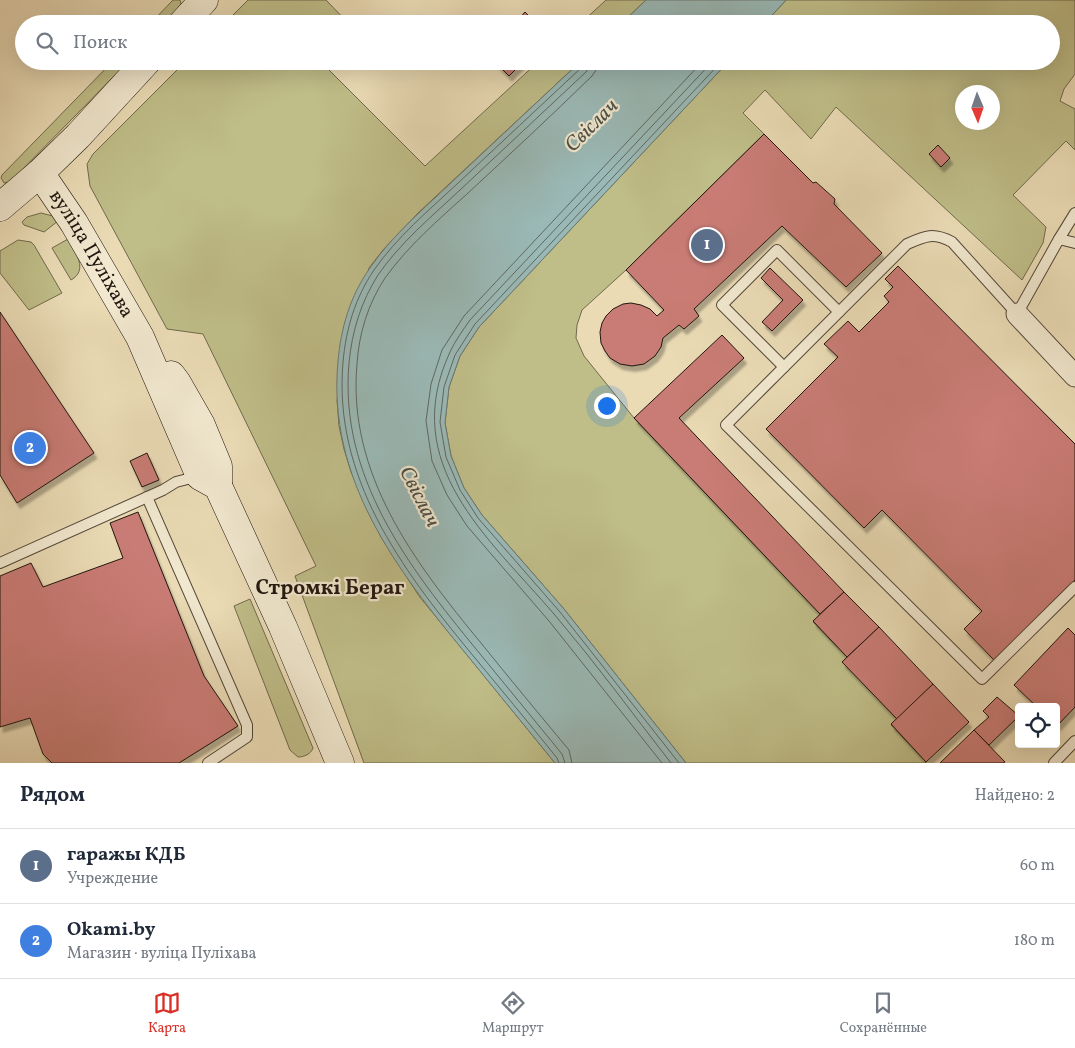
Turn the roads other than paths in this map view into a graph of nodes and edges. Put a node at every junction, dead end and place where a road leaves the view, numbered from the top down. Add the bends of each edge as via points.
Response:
1 (204, 0) edge
2 (190, 15) edge
3 (139, 70) edge
4 (40, 172) junction
5 (0, 207) edge
6 (1075, 213) edge
7 (1058, 239) junction
8 (1075, 243) edge
9 (839, 312) junction
10 (1017, 314) junction
11 (784, 367) junction
12 (1075, 376) edge
13 (209, 481) junction
14 (147, 497) junction
15 (0, 563) edge
16 (1075, 587) edge
17 (1075, 741) edge
18 (208, 763) edge
19 (340, 763) edge
20 (1054, 763) edge

1 - 2 street
3 - 4 street
4 - 5 street
4 - 13 street, вуліца Пуліхава via 74,223 140,337 177,383 201,425 218,466
6 - 7 lane
7 - 8 lane
7 - 10 lane
9 - 10 lane via 907,244 926,236 942,237 952,242
9 - 11 lane
9 - 11 lane via 777,250 722,305
10 - 12 street
11 - 16 lane via 726,425 982,679
13 - 14 lane via 176,482
13 - 19 street, вуліца Пуліхава via 286,636
14 - 15 lane
14 - 18 lane via 247,725 247,737
17 - 20 lane

